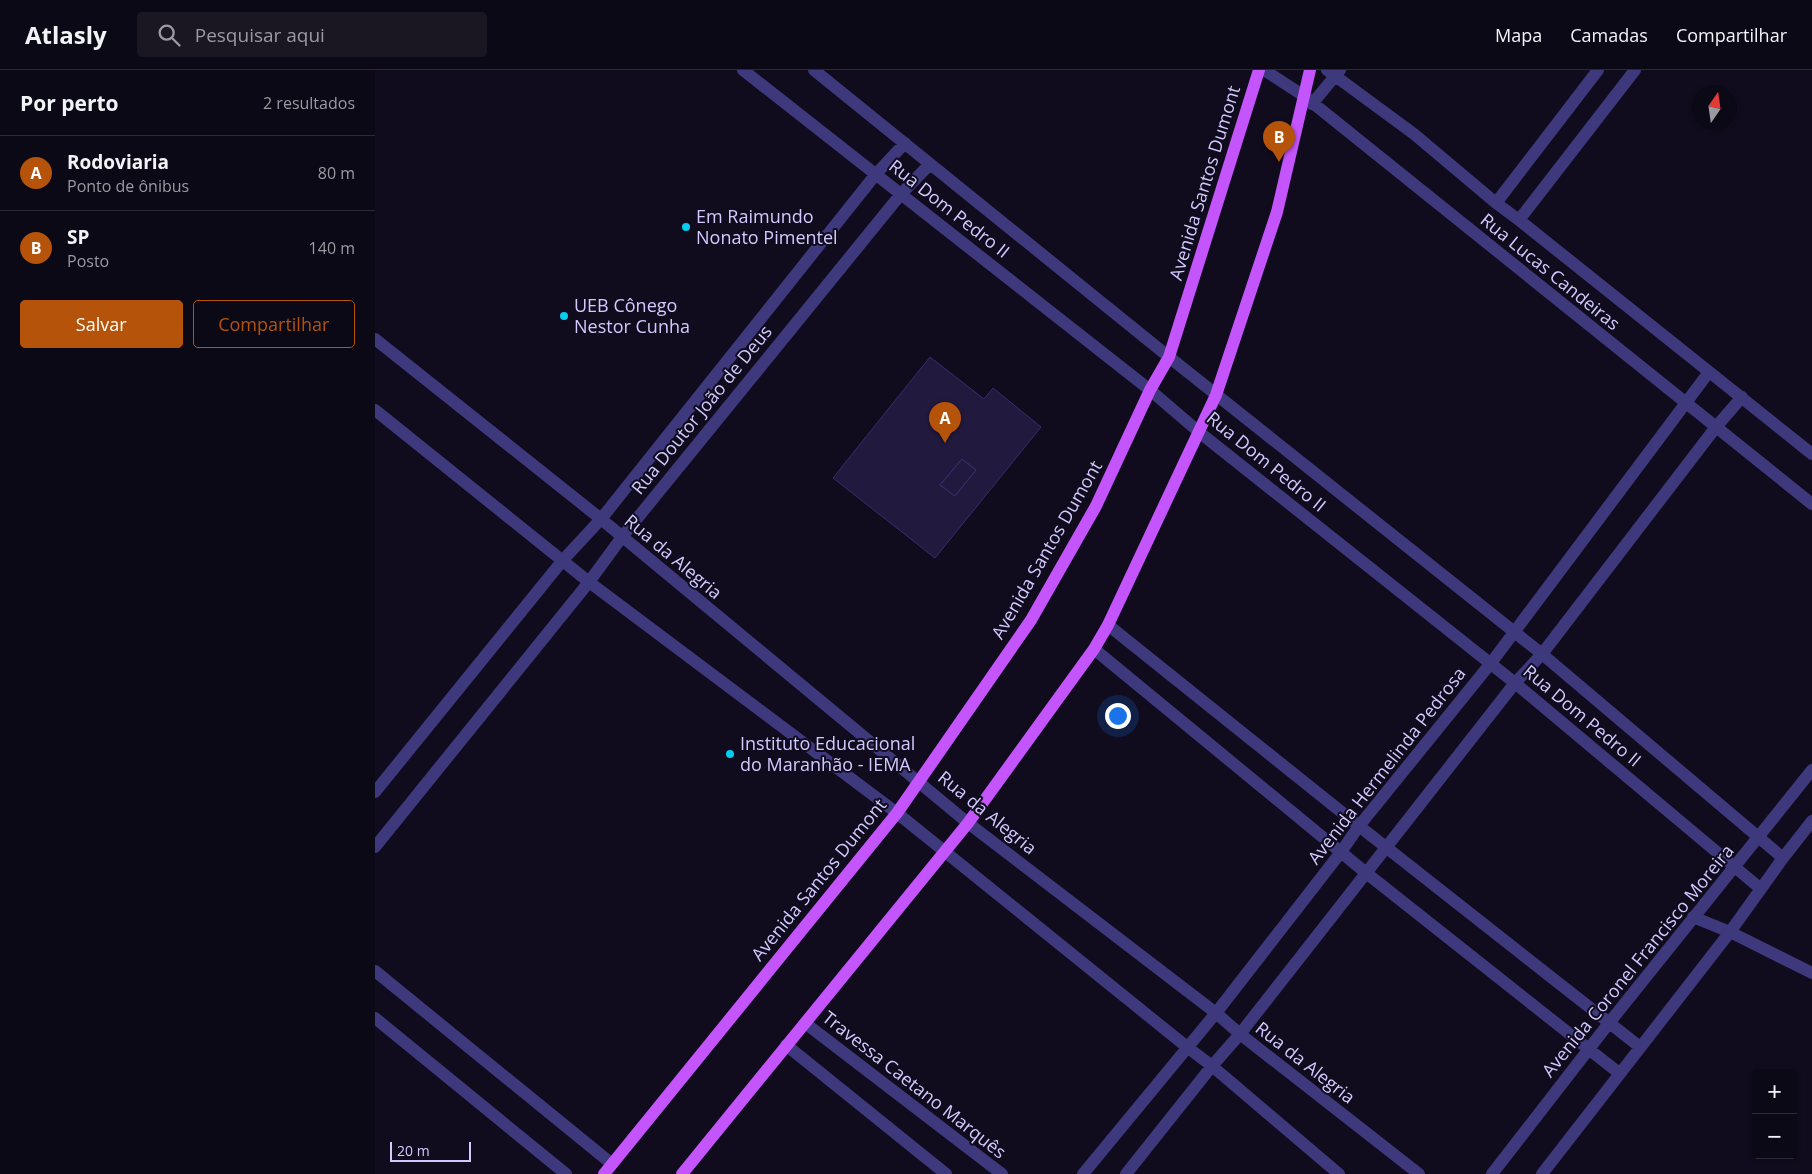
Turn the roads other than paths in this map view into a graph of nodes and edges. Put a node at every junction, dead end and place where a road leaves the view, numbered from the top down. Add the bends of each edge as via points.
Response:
1 (743, 70) edge
2 (814, 70) edge
3 (1259, 70) edge
4 (1264, 70) edge
5 (1310, 70) edge
6 (1598, 70) edge
7 (1635, 70) edge
8 (1334, 72) edge
9 (1308, 100) junction
10 (905, 143) junction
11 (930, 164) junction
12 (876, 174) junction
13 (901, 194) junction
14 (1495, 203) junction
15 (1519, 220) junction
16 (375, 339) edge
17 (1169, 357) junction
18 (1709, 372) junction
19 (1150, 390) junction
20 (1216, 395) junction
21 (1742, 397) junction
22 (1685, 403) junction
23 (375, 410) edge
24 (1717, 427) junction
25 (1199, 432) junction
26 (1812, 454) edge
27 (1812, 504) edge
28 (601, 519) junction
29 (622, 537) junction
30 (563, 560) junction
31 (589, 582) junction
32 (1108, 625) junction
33 (1514, 632) junction
34 (1094, 650) junction
35 (1542, 654) junction
36 (1491, 663) junction
37 (1515, 682) junction
38 (1812, 770) edge
39 (919, 782) junction
40 (375, 792) edge
41 (897, 812) junction
42 (1812, 821) edge
43 (968, 823) junction
44 (1359, 826) junction
45 (1759, 838) junction
46 (375, 847) edge
47 (1386, 847) junction
48 (945, 852) junction
49 (1341, 852) junction
50 (1783, 858) junction
51 (1735, 867) junction
52 (1365, 872) junction
53 (1761, 889) junction
54 (1693, 917) junction
55 (1730, 932) junction
56 (375, 971) edge
57 (1812, 973) edge
58 (1216, 1013) junction
59 (375, 1018) edge
60 (805, 1023) junction
61 (1609, 1023) junction
62 (1240, 1034) junction
63 (786, 1045) junction
64 (1187, 1047) junction
65 (1639, 1047) junction
66 (1588, 1049) junction
67 (1212, 1066) junction
68 (1619, 1074) junction
69 (608, 1169) edge
70 (566, 1174) edge
71 (682, 1174) edge
72 (946, 1174) edge
73 (1002, 1174) edge
74 (1083, 1174) edge
75 (1126, 1174) edge
76 (1339, 1174) edge
77 (1419, 1174) edge
78 (1492, 1174) edge
79 (1542, 1174) edge

1 - 12 street, Rua Dom Pedro II
2 - 10 street, Rua Dom Pedro II
3 - 17 main road, Avenida Santos Dumont
4 - 9 street, Rua Lucas Candeiras
5 - 9 main road
6 - 14 street
7 - 15 street
8 - 9 street
8 - 14 street, Rua Lucas Candeiras
9 - 20 main road via 1277,212
9 - 22 street, Rua Lucas Candeiras
10 - 11 street, Rua Dom Pedro II
10 - 12 street, Rua Doutor João de Deus
11 - 13 street, Rua Doutor João de Deus
11 - 17 street, Rua Dom Pedro II
12 - 13 street, Rua Dom Pedro II
12 - 28 street, Rua Doutor João de Deus
13 - 19 street, Rua Dom Pedro II
13 - 29 street, Rua Doutor João de Deus
14 - 15 street, Rua Lucas Candeiras
15 - 18 street, Rua Lucas Candeiras
16 - 28 street, Rua da Alegria
17 - 19 main road, Avenida Santos Dumont
17 - 20 street, Rua Dom Pedro II
18 - 21 street, Rua Lucas Candeiras
18 - 22 street, Avenida Hermelinda Pedrosa
19 - 25 street, Rua Dom Pedro II
19 - 39 main road, Avenida Santos Dumont via 1096,506 1031,620
20 - 25 main road
20 - 33 street, Rua Dom Pedro II
21 - 24 street
21 - 26 street, Rua Lucas Candeiras
22 - 24 street, Rua Lucas Candeiras
22 - 33 street, Avenida Hermelinda Pedrosa
23 - 30 street
24 - 27 street, Rua Lucas Candeiras
24 - 35 street
25 - 32 main road
25 - 36 street, Rua Dom Pedro II
28 - 29 street, Rua da Alegria
28 - 30 street, Rua Doutor João de Deus
29 - 31 street, Rua Doutor João de Deus
29 - 39 street, Rua da Alegria
30 - 31 street
30 - 40 street, Rua Doutor João de Deus
31 - 41 street
31 - 46 street, Rua Doutor João de Deus
32 - 34 main road
32 - 44 street
33 - 35 street, Rua Dom Pedro II
33 - 36 street, Avenida Hermelinda Pedrosa
34 - 43 main road
34 - 49 street
35 - 37 street
35 - 45 street, Rua Dom Pedro II
36 - 37 street, Rua Dom Pedro II
36 - 44 street, Avenida Hermelinda Pedrosa
37 - 47 street
37 - 51 street, Rua Dom Pedro II
38 - 45 street, Avenida Coronel Francisco Moreira
39 - 41 main road, Avenida Santos Dumont
39 - 43 street, Rua da Alegria
41 - 48 street
41 - 69 main road, Avenida Santos Dumont
42 - 50 street
43 - 48 main road
43 - 58 street, Rua da Alegria
44 - 47 street
44 - 49 street, Avenida Hermelinda Pedrosa
45 - 50 street, Rua Dom Pedro II
45 - 51 street, Avenida Coronel Francisco Moreira
47 - 52 street
47 - 61 street
48 - 60 main road
48 - 64 street
49 - 52 street
49 - 58 street, Avenida Hermelinda Pedrosa
50 - 53 street
51 - 53 street, Rua Dom Pedro II
51 - 54 street, Avenida Coronel Francisco Moreira
52 - 62 street
52 - 66 street
53 - 55 street
54 - 55 street
54 - 61 street, Avenida Coronel Francisco Moreira
55 - 57 street
55 - 65 street
56 - 69 street
58 - 62 street, Rua da Alegria
58 - 64 street, Avenida Hermelinda Pedrosa
59 - 70 street
60 - 63 main road
60 - 73 street, Travessa Caetano Marquês
61 - 65 street
61 - 66 street, Avenida Coronel Francisco Moreira
62 - 67 street
62 - 77 street, Rua da Alegria
63 - 71 main road
63 - 72 street
64 - 67 street
64 - 74 street, Avenida Hermelinda Pedrosa
65 - 68 street
66 - 68 street
66 - 78 street, Avenida Coronel Francisco Moreira
67 - 75 street
67 - 76 street
68 - 79 street

